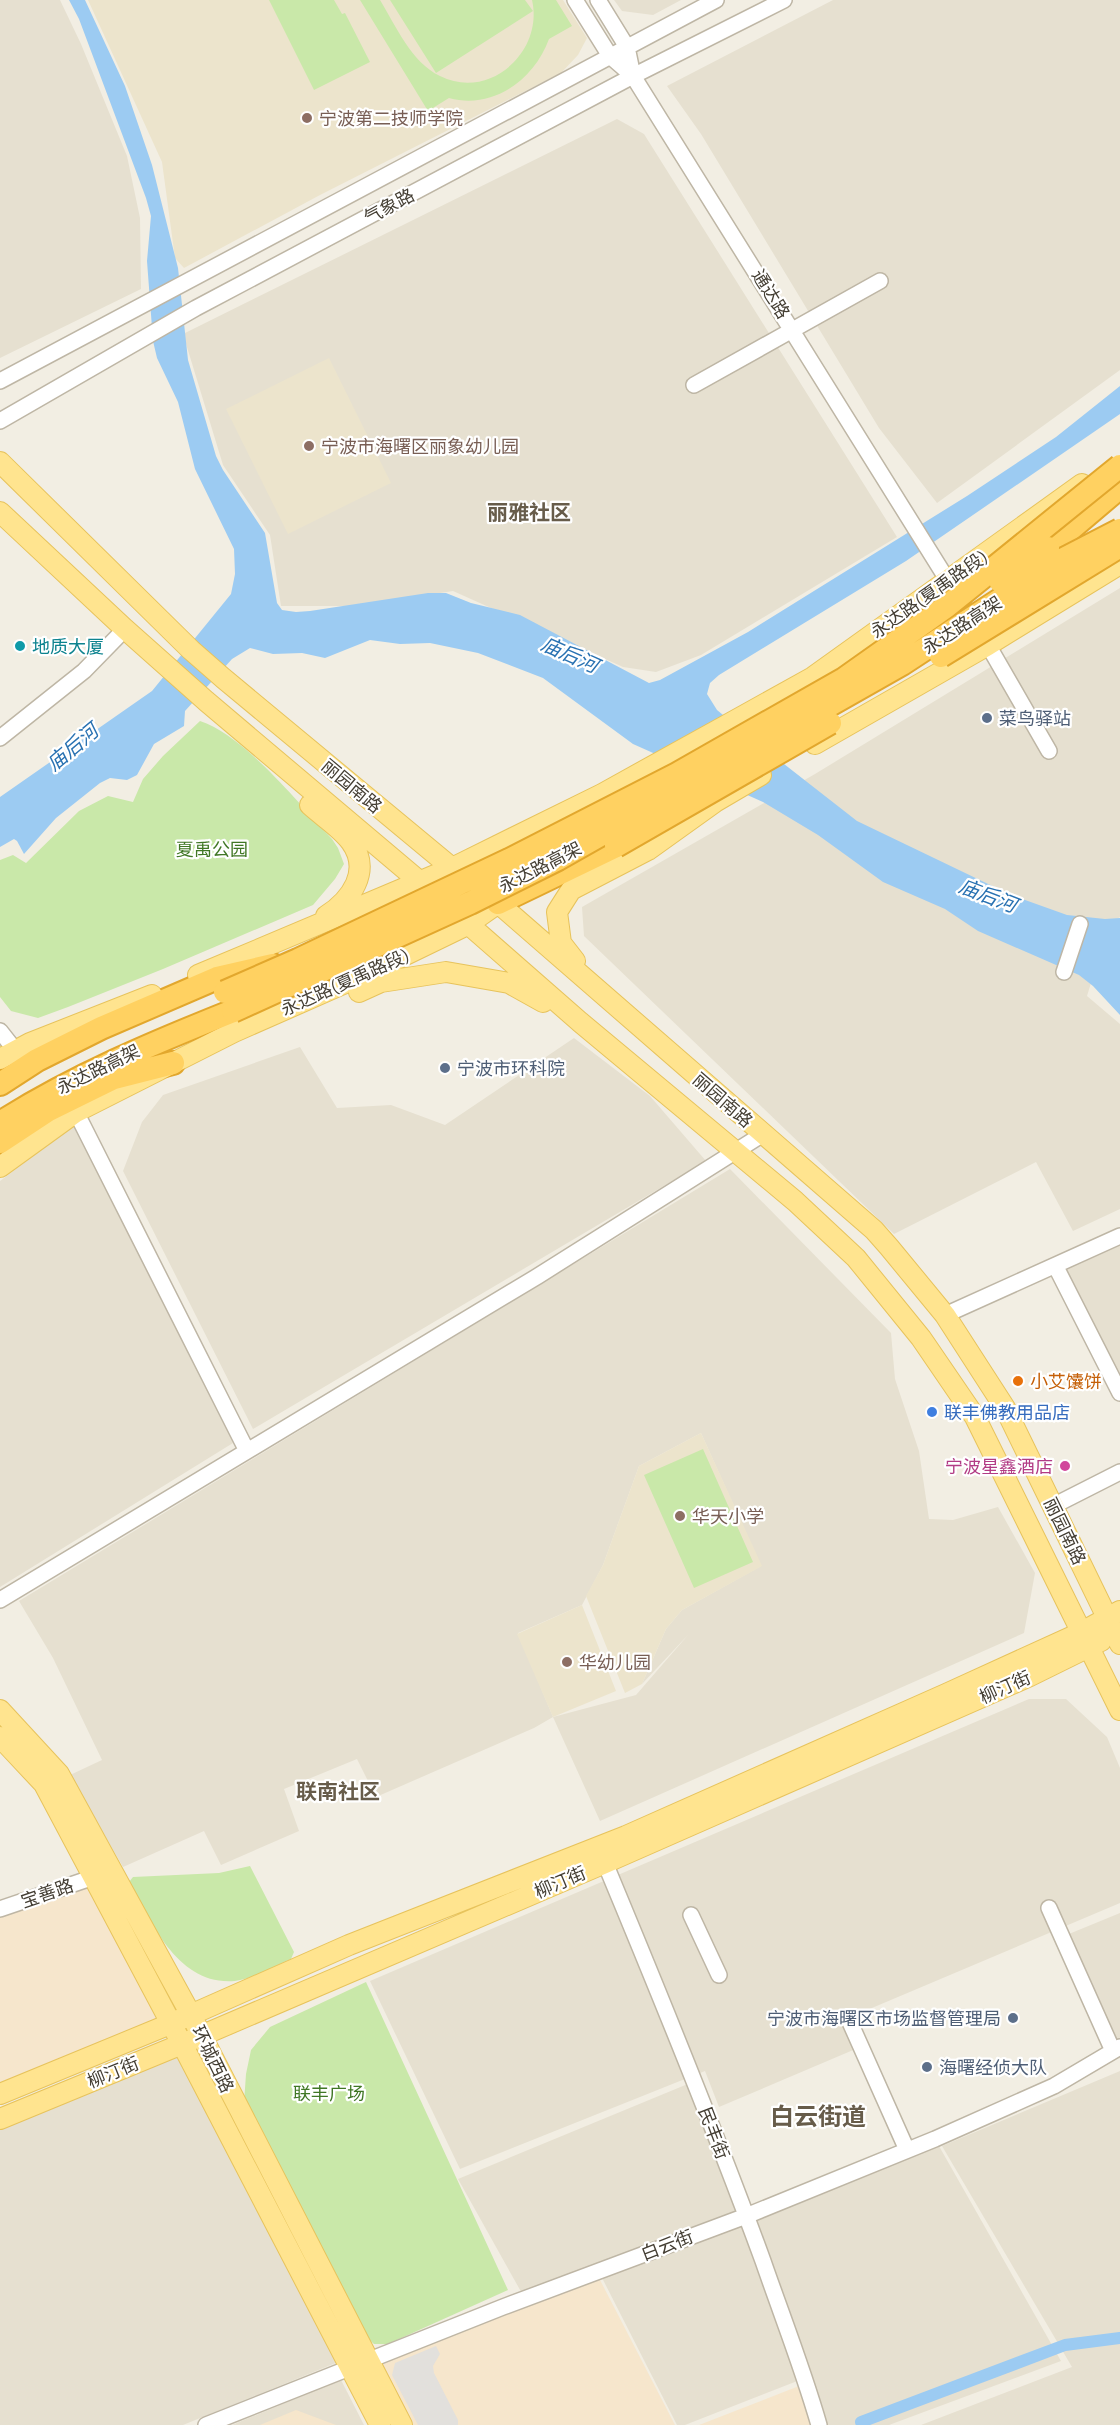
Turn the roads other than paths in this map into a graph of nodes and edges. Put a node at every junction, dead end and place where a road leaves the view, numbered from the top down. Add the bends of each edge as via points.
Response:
1 (575, 0) edge
2 (598, 0) edge
3 (716, 0) edge
4 (784, 0) edge
5 (627, 47) junction
6 (610, 56) junction
7 (633, 76) junction
8 (880, 281) dead end
9 (794, 331) junction
10 (0, 381) edge
11 (694, 385) dead end
12 (0, 421) edge
13 (1120, 456) edge
14 (0, 462) edge
15 (1120, 466) edge
16 (1120, 487) edge
17 (0, 512) edge
18 (1120, 518) edge
19 (1120, 530) edge
20 (1120, 546) edge
21 (1056, 563) junction
22 (1120, 564) edge
23 (948, 582) junction
24 (947, 606) junction
25 (975, 624) junction
26 (125, 629) junction
27 (988, 645) junction
28 (0, 738) edge
29 (255, 742) junction
30 (1049, 751) dead end
31 (770, 760) junction
32 (452, 868) junction
33 (419, 881) junction
34 (498, 903) junction
35 (1080, 924) dead end
36 (467, 925) junction
37 (297, 934) junction
38 (1064, 972) dead end
39 (603, 996) junction
40 (227, 1003) junction
41 (580, 1022) junction
42 (0, 1031) edge
43 (7, 1055) edge
44 (173, 1063) junction
45 (0, 1084) edge
46 (0, 1101) edge
47 (76, 1112) junction
48 (0, 1123) edge
49 (763, 1134) junction
50 (0, 1142) edge
51 (736, 1152) junction
52 (0, 1167) edge
53 (1120, 1236) edge
54 (1056, 1267) junction
55 (945, 1315) junction
56 (1120, 1393) edge
57 (248, 1451) junction
58 (1120, 1472) edge
59 (1053, 1506) junction
60 (0, 1600) edge
61 (1116, 1628) edge
62 (1086, 1640) junction
63 (0, 1710) edge
64 (1120, 1710) edge
65 (0, 1737) edge
66 (603, 1854) junction
67 (94, 1877) junction
68 (1049, 1908) dead end
69 (0, 1909) edge
70 (691, 1916) dead end
71 (719, 1975) dead end
72 (191, 2015) junction
73 (849, 2020) dead end
74 (170, 2024) junction
75 (191, 2040) junction
76 (1117, 2049) edge
77 (0, 2094) edge
78 (0, 2119) edge
79 (907, 2150) junction
80 (746, 2216) junction
81 (359, 2364) junction
82 (206, 2425) edge
83 (380, 2425) edge
84 (402, 2425) edge
85 (819, 2425) edge

1 - 6 street, 通达路
2 - 5 street, 通达路
3 - 5 street, 气象路
4 - 7 street, 气象路
5 - 6 street, 气象路
5 - 7 street, 通达路
6 - 7 street, 通达路
6 - 10 street, 气象路
7 - 9 street, 通达路
7 - 12 street, 气象路 via 192,310
8 - 9 street
9 - 11 street
9 - 23 street, 通达路
13 - 23 main road, 永达路(夏禹路段)
14 - 32 main road, 丽园南路 via 191,650
15 - 24 highway, bridge
16 - 24 highway, bridge via 1048,548 1001,580
17 - 26 main road
18 - 21 highway, bridge
18 - 25 main road
19 - 21 highway, bridge
20 - 34 highway, bridge via 790,748 616,846
21 - 40 highway, 永达路高架, bridge via 902,664 568,854 449,913
22 - 27 main road
23 - 25 street, 通达路
23 - 32 main road, 永达路(夏禹路段) via 813,676 603,794
24 - 40 highway, 永达路高架, bridge via 844,678 677,774 509,860 298,960
25 - 27 street, 通达路
25 - 31 main road via 811,728
26 - 28 street via 84,671
26 - 29 main road, 丽园南路
27 - 30 street, 通达路
27 - 31 main road
29 - 33 main road, 丽园南路
29 - 37 main road via 285,783 351,842 360,864 356,887 333,911
31 - 34 main road, 永达路(夏禹路段) via 690,795
31 - 39 main road via 648,850 571,890 557,912 561,943
32 - 33 main road
32 - 34 main road, 丽园南路
33 - 36 main road, 丽园南路
33 - 37 main road
34 - 36 main road, 永达路(夏禹路段)
34 - 39 main road, 丽园南路
35 - 38 street
36 - 40 main road, 永达路(夏禹路段) via 368,973
36 - 41 main road, 丽园南路
37 - 43 main road
39 - 49 main road, 丽园南路
40 - 41 main road via 306,1015 381,982 446,972 509,983
40 - 44 main road, 永达路(夏禹路段)
40 - 45 highway via 101,1028 37,1060
40 - 46 highway, 永达路高架 via 90,1047 38,1074
40 - 48 highway, 永达路高架 via 46,1094
41 - 51 main road, 丽园南路
42 - 43 street
44 - 47 main road, 永达路(夏禹路段)
44 - 50 highway via 114,1078 47,1111
47 - 52 main road, 永达路(夏禹路段)
47 - 57 street
49 - 51 street
49 - 55 main road, 丽园南路 via 874,1230
51 - 57 street
51 - 62 main road, 丽园南路 via 856,1258 921,1338 975,1417
53 - 54 street
54 - 55 street
54 - 56 street
55 - 59 main road, 丽园南路 via 1005,1408
57 - 60 street
58 - 59 street
59 - 61 main road, 丽园南路
61 - 62 main road, 柳汀街
62 - 64 main road, 丽园南路
62 - 66 main road, 柳汀街
63 - 72 main road, 环城西路 via 59,1774
65 - 67 main road, 环城西路 via 44,1784
66 - 72 main road, 柳汀街 via 349,1945
66 - 75 main road, 柳汀街
66 - 80 street, 民丰街
67 - 69 street, 宝善路
67 - 74 main road, 环城西路
68 - 76 street
70 - 71 street
72 - 74 main road, 柳汀街
72 - 75 main road, 环城西路
73 - 79 street
74 - 75 main road, 环城西路
74 - 77 main road, 柳汀街
75 - 78 main road, 柳汀街
75 - 81 main road, 环城西路
76 - 79 street, 白云街 via 1054,2086
79 - 80 street, 白云街
80 - 81 street, 白云街
80 - 85 street, 民丰街
81 - 82 street, 白云街
81 - 83 main road, 环城西路
81 - 84 main road, 环城西路

